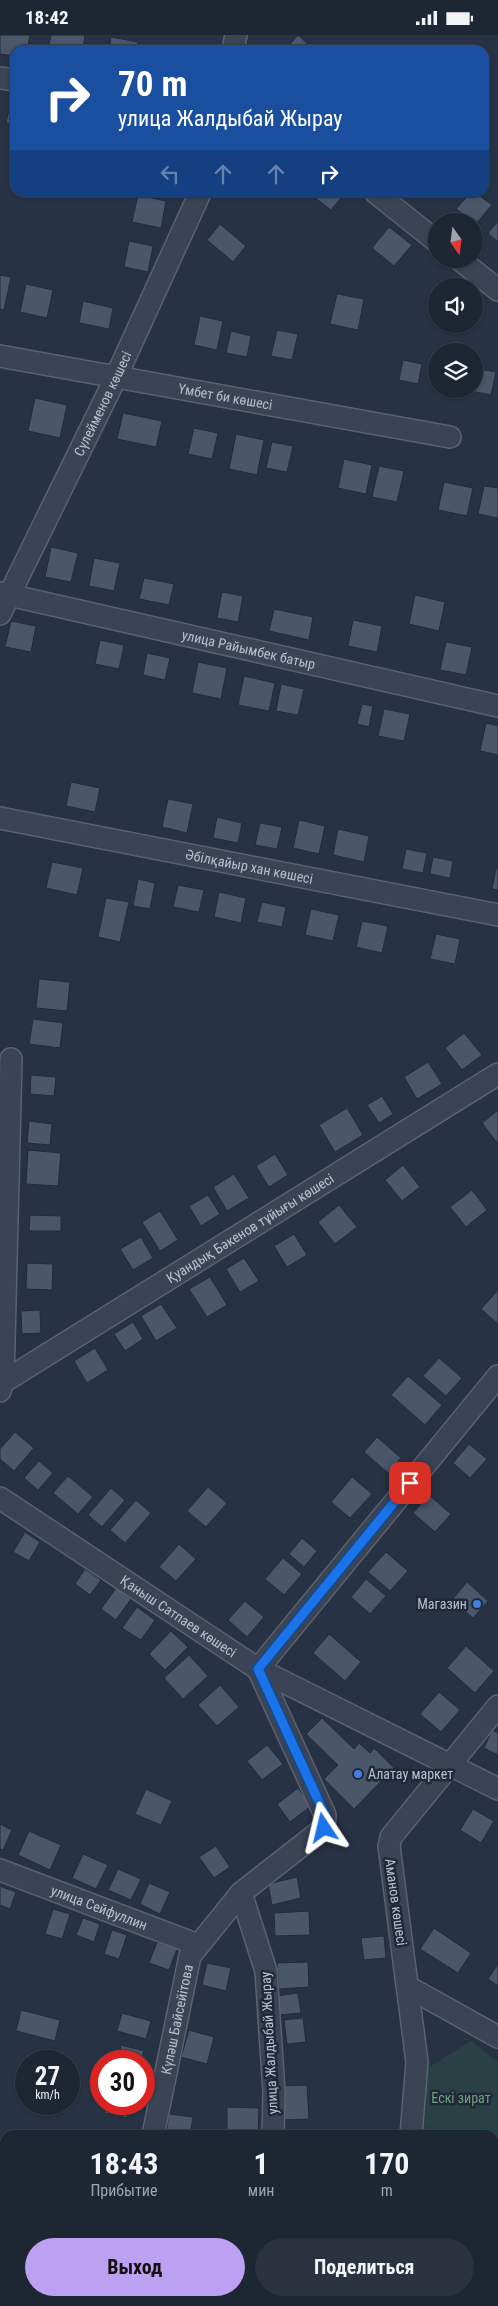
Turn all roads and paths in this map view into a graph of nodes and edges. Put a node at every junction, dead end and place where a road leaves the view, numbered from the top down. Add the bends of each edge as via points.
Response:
1 (198, 197) edge
2 (381, 197) edge
3 (428, 235) edge
4 (470, 268) edge
5 (498, 290) edge
6 (0, 356) edge
7 (116, 377) junction
8 (450, 437) dead end
9 (3, 600) edge
10 (498, 706) edge
11 (0, 817) edge
12 (498, 915) edge
13 (11, 1059) dead end
14 (498, 1074) edge
15 (498, 1376) edge
16 (2, 1386) edge
17 (0, 1498) edge
18 (258, 1669) junction
19 (498, 1705) edge
20 (450, 1764) junction
21 (498, 1789) edge
22 (0, 1870) edge
23 (241, 1893) junction
24 (198, 1945) junction
25 (408, 1987) junction
26 (498, 2037) edge
27 (154, 2130) edge
28 (273, 2130) edge
29 (411, 2130) edge

1 - 7 street, Сүлейменов көшесі
2 - 3 street
4 - 5 street
6 - 7 street, Үмбет би көшесі
7 - 8 street, Үмбет би көшесі
7 - 9 street, Сүлейменов көшесі
9 - 10 street, улица Райымбек батыр
11 - 12 street, Әбілқайыр хан көшесі
13 - 16 street
14 - 16 street, Қуандық Бәкенов тұйығы көшесі
15 - 18 street
17 - 18 street, Қаныш Сатпаев көшесі
18 - 20 street, Қаныш Сатпаев көшесі
18 - 23 street via 325,1821 324,1828
19 - 20 street, Аманов көшесі
20 - 21 street, Қаныш Сатпаев көшесі
20 - 25 street, Аманов көшесі via 391,1837 389,1846
22 - 24 street, улица Сейфуллин
23 - 24 street, Күләш Байсейітова
23 - 28 street, улица Жалдыбай Жырау via 266,1971 274,2093
24 - 27 street, Күләш Байсейітова via 190,1955
25 - 26 street
25 - 29 street, Аманов көшесі via 417,2062

